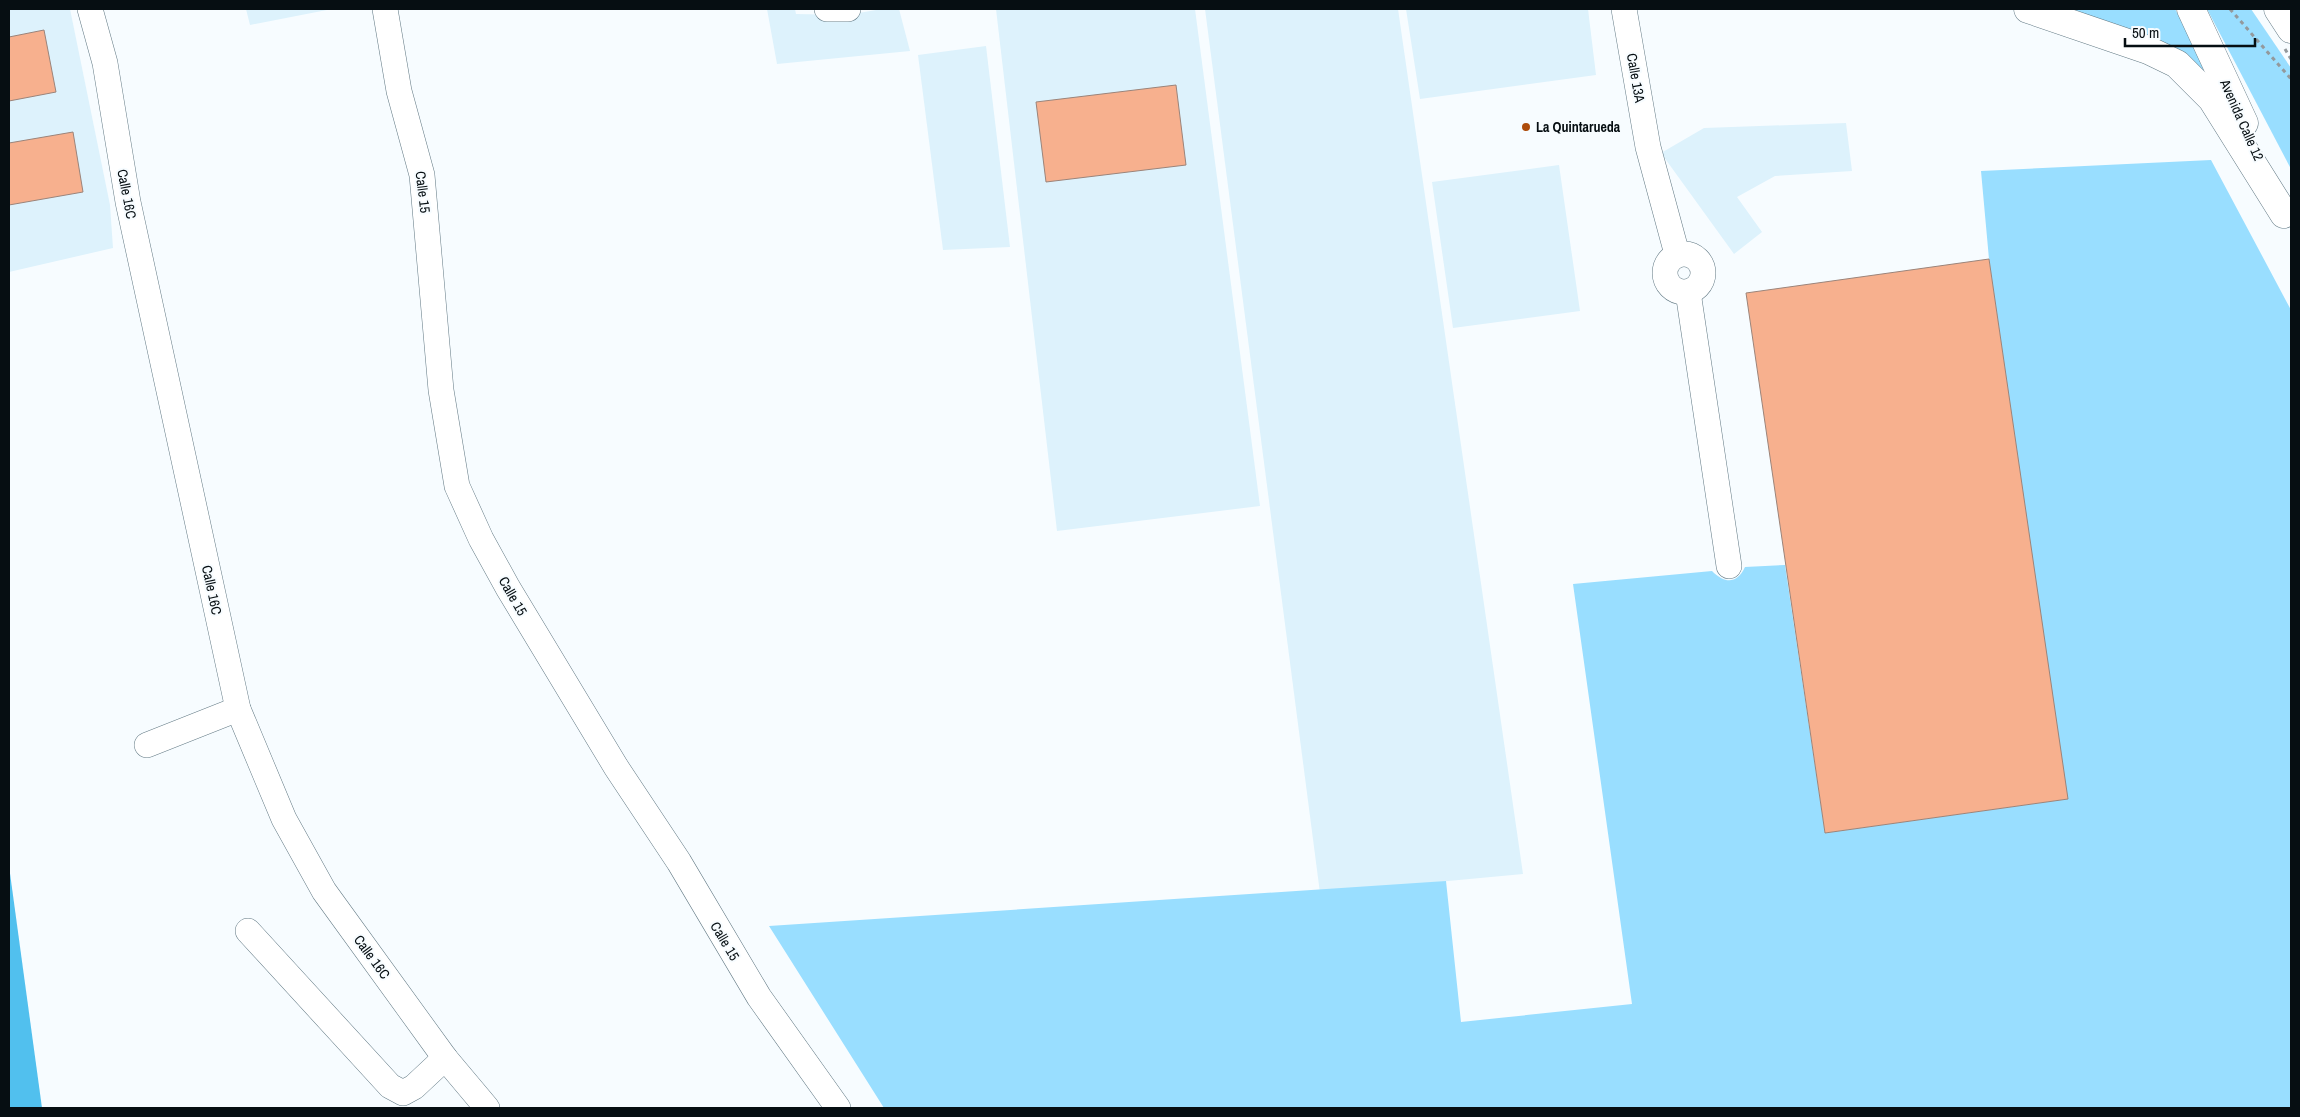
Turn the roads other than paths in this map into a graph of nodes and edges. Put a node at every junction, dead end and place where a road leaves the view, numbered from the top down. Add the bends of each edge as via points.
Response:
1 (90, 9) edge
2 (385, 9) edge
3 (827, 9) edge
4 (848, 9) edge
5 (1624, 9) edge
6 (2028, 9) edge
7 (2191, 9) edge
8 (2278, 9) edge
9 (2291, 29) edge
10 (2287, 222) edge
11 (1729, 566) dead end
12 (238, 709) junction
13 (147, 745) dead end
14 (248, 931) dead end
15 (445, 1058) junction
16 (487, 1108) edge
17 (838, 1108) edge

1 - 12 street, Calle 16C via 105,63 119,203
2 - 17 street, Calle 15 via 399,91 422,174 441,390 457,486 481,540 508,588 616,767 679,862 758,997
3 - 4 street
5 - 11 street, Calle 13A via 1648,147 1678,254 1694,256 1703,271 1702,280 1688,292
6 - 10 main road via 2148,50 2177,64 2212,99
7 - 10 main road, Avenida Calle 12
8 - 9 main road
12 - 13 street
12 - 15 street, Calle 16C via 284,819 324,891
14 - 15 street via 390,1086 403,1093
15 - 16 street, Calle 16C

